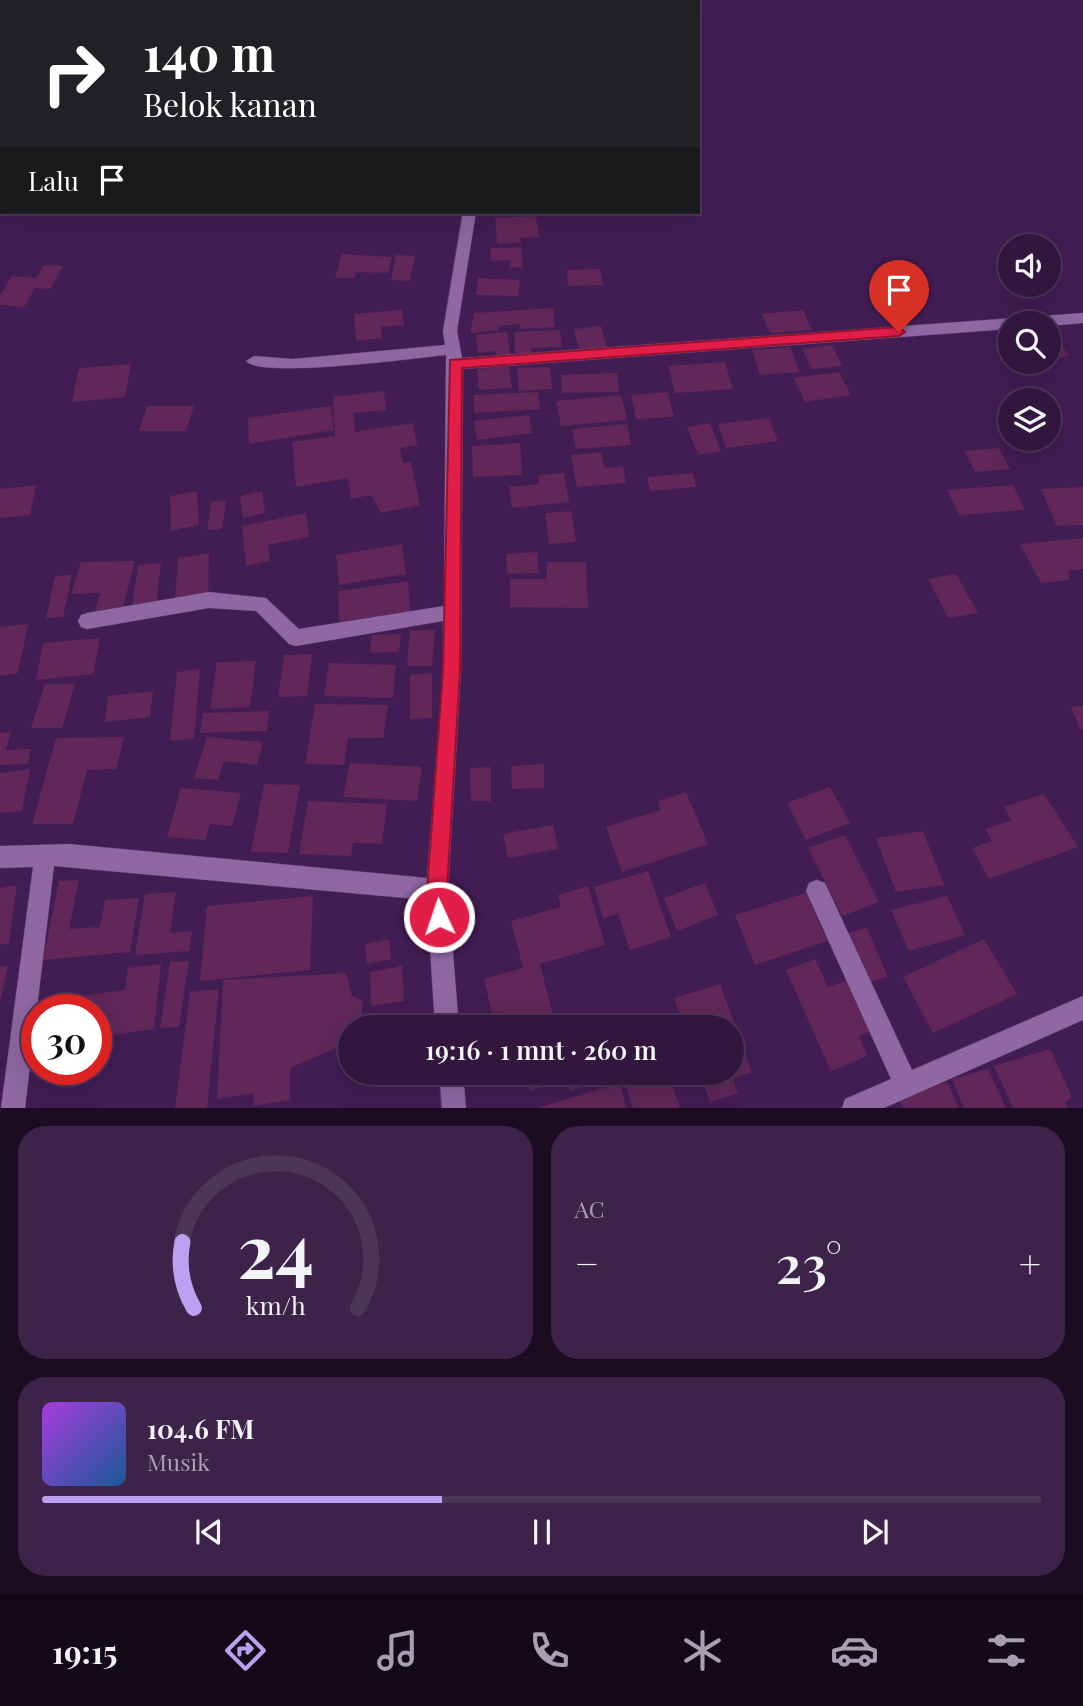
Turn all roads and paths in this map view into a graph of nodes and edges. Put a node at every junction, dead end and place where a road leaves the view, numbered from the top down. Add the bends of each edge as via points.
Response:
1 (469, 214) edge
2 (1083, 318) edge
3 (1061, 320) edge
4 (998, 325) edge
5 (454, 356) junction
6 (254, 361) dead end
7 (452, 612) junction
8 (87, 621) dead end
9 (45, 856) junction
10 (0, 857) edge
11 (437, 890) junction
12 (817, 891) dead end
13 (1083, 1009) edge
14 (446, 1015) edge
15 (452, 1085) edge
16 (906, 1085) junction
17 (13, 1108) edge
18 (454, 1108) edge
19 (854, 1108) edge

1 - 5 street via 450,331
2 - 3 street
4 - 5 street
5 - 6 street via 293,364
5 - 7 street
7 - 8 street via 296,638 260,604 209,600
7 - 11 street
9 - 10 street
9 - 11 street
9 - 17 street
11 - 14 street
12 - 16 street
13 - 16 street
15 - 18 street
16 - 19 street

